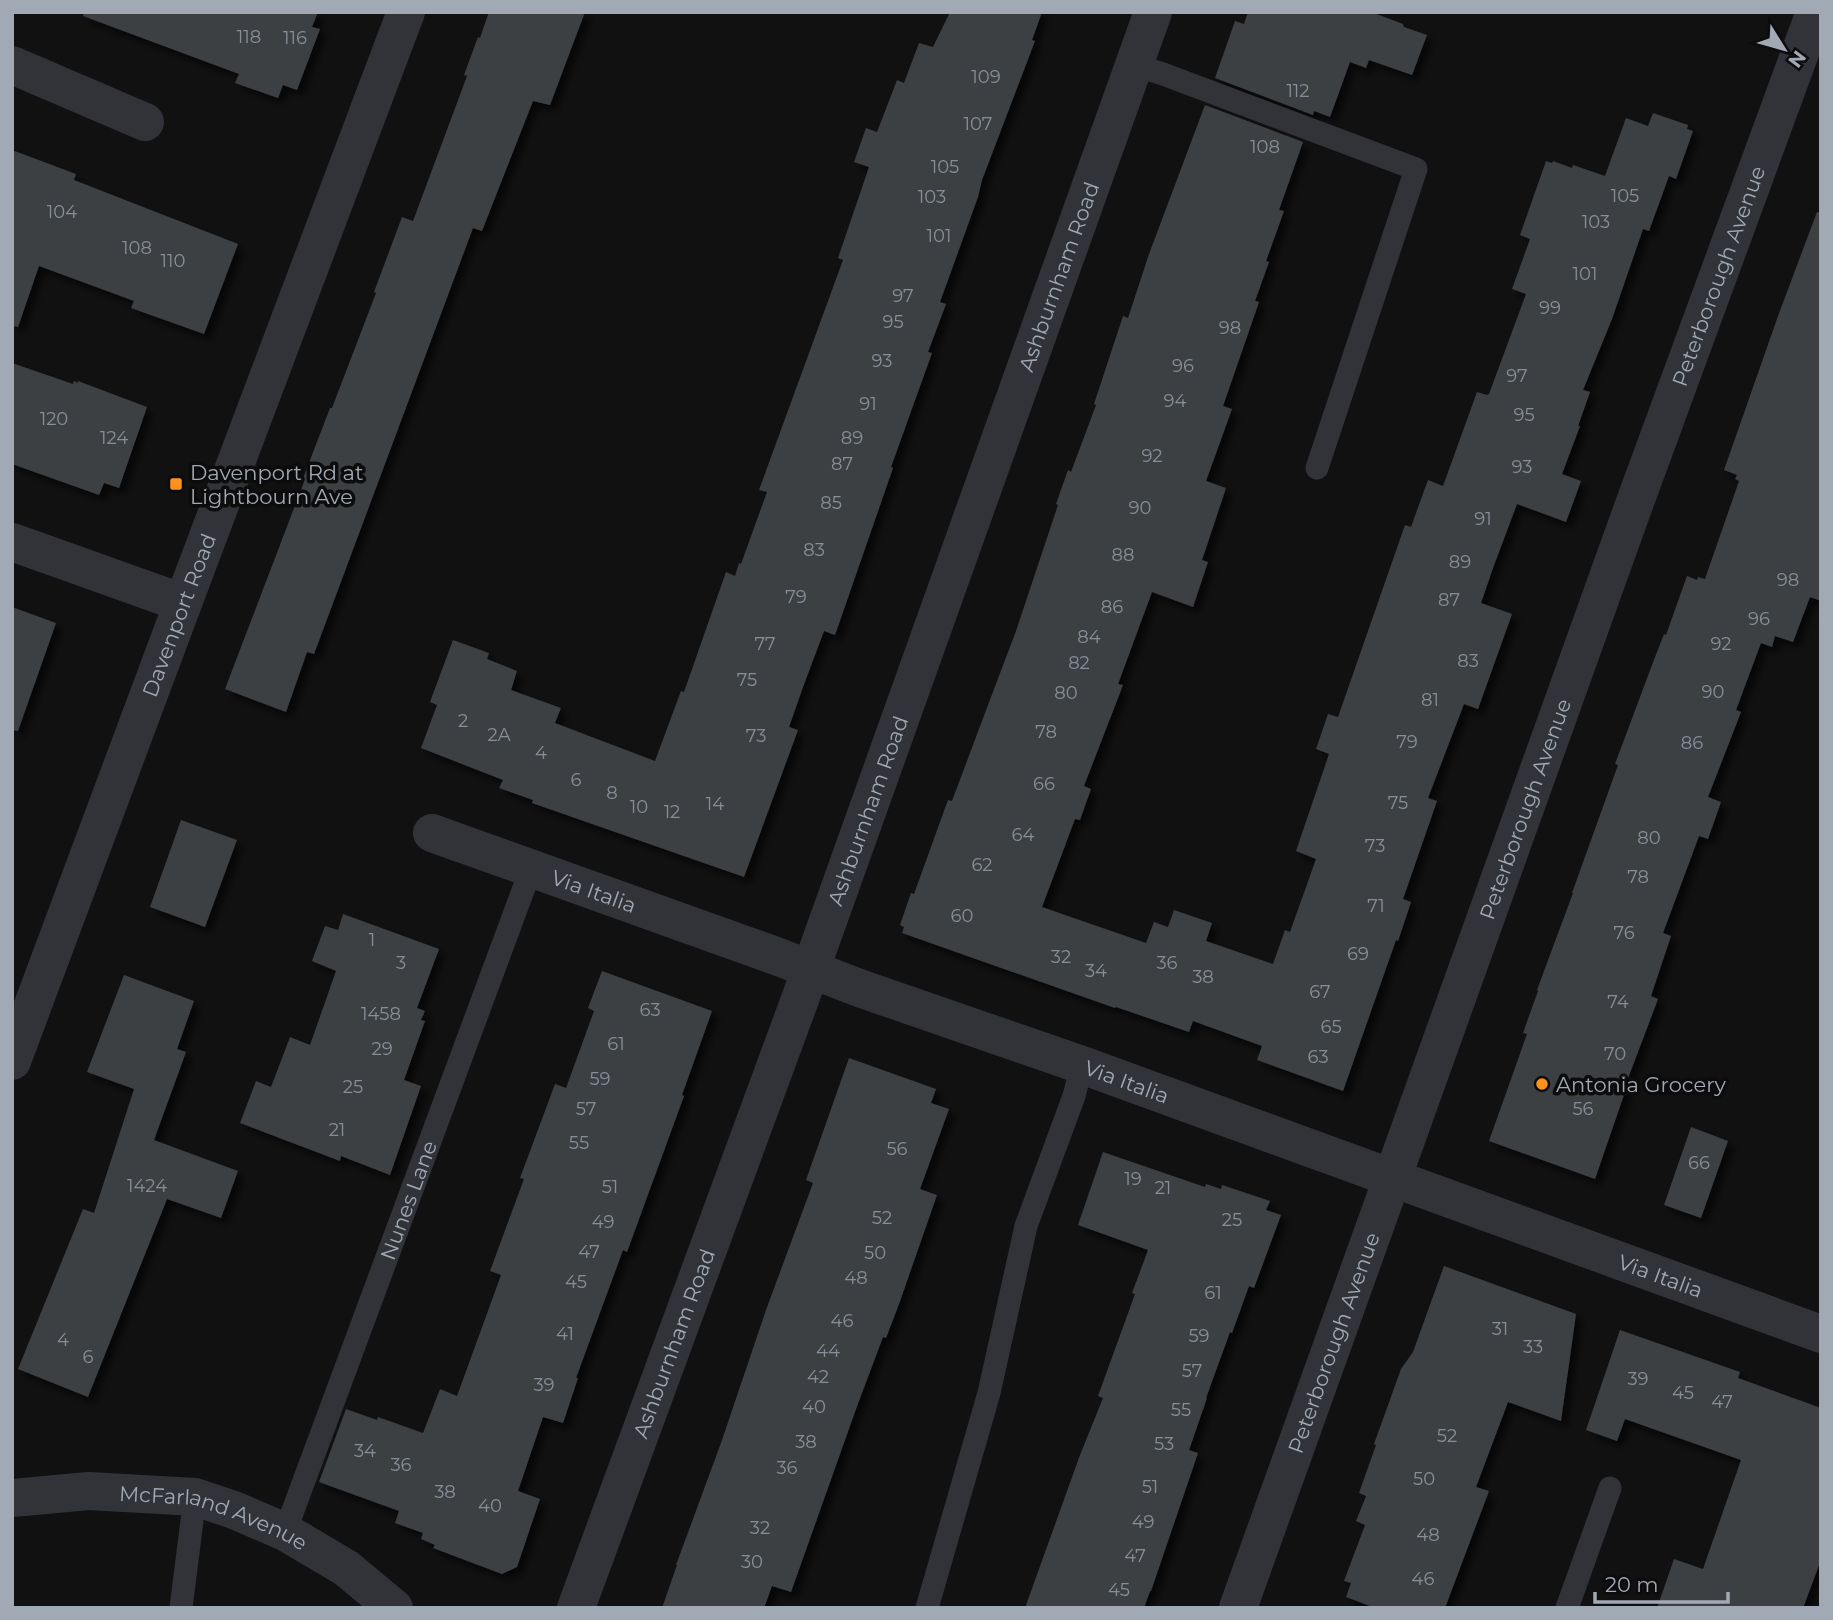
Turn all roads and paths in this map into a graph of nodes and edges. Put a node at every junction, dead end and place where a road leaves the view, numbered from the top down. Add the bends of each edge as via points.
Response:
1 (407, 12) edge
2 (1153, 12) edge
3 (1815, 12) edge
4 (12, 65) edge
5 (1134, 65) junction
6 (145, 122) dead end
7 (1317, 468) dead end
8 (12, 542) edge
9 (183, 603) junction
10 (432, 833) dead end
11 (531, 869) junction
12 (809, 970) junction
13 (12, 1061) edge
14 (1082, 1065) junction
15 (1391, 1177) junction
16 (1821, 1334) edge
17 (1610, 1488) dead end
18 (195, 1497) junction
19 (12, 1498) edge
20 (285, 1532) junction
21 (1248, 1604) edge
22 (181, 1608) edge
23 (394, 1608) edge
24 (576, 1608) edge
25 (927, 1608) edge
26 (1567, 1608) edge

1 - 9 street, Davenport Road
2 - 5 street, Ashburnham Road
3 - 15 street, Peterborough Avenue
4 - 6 street
5 - 7 lane via 1416,169
5 - 12 street, Ashburnham Road
8 - 9 street
9 - 13 street, Davenport Road
10 - 11 street, Via Italia
11 - 12 street, Via Italia
11 - 20 lane, Nunes Lane
12 - 14 street, Via Italia
12 - 24 street, Ashburnham Road
14 - 15 street, Via Italia
14 - 25 lane via 1026,1226 989,1393
15 - 16 street, Via Italia
15 - 21 street, Peterborough Avenue
17 - 26 lane
18 - 19 street, McFarland Avenue via 89,1491
18 - 20 street, McFarland Avenue
18 - 22 lane
20 - 23 street, McFarland Avenue via 346,1568

